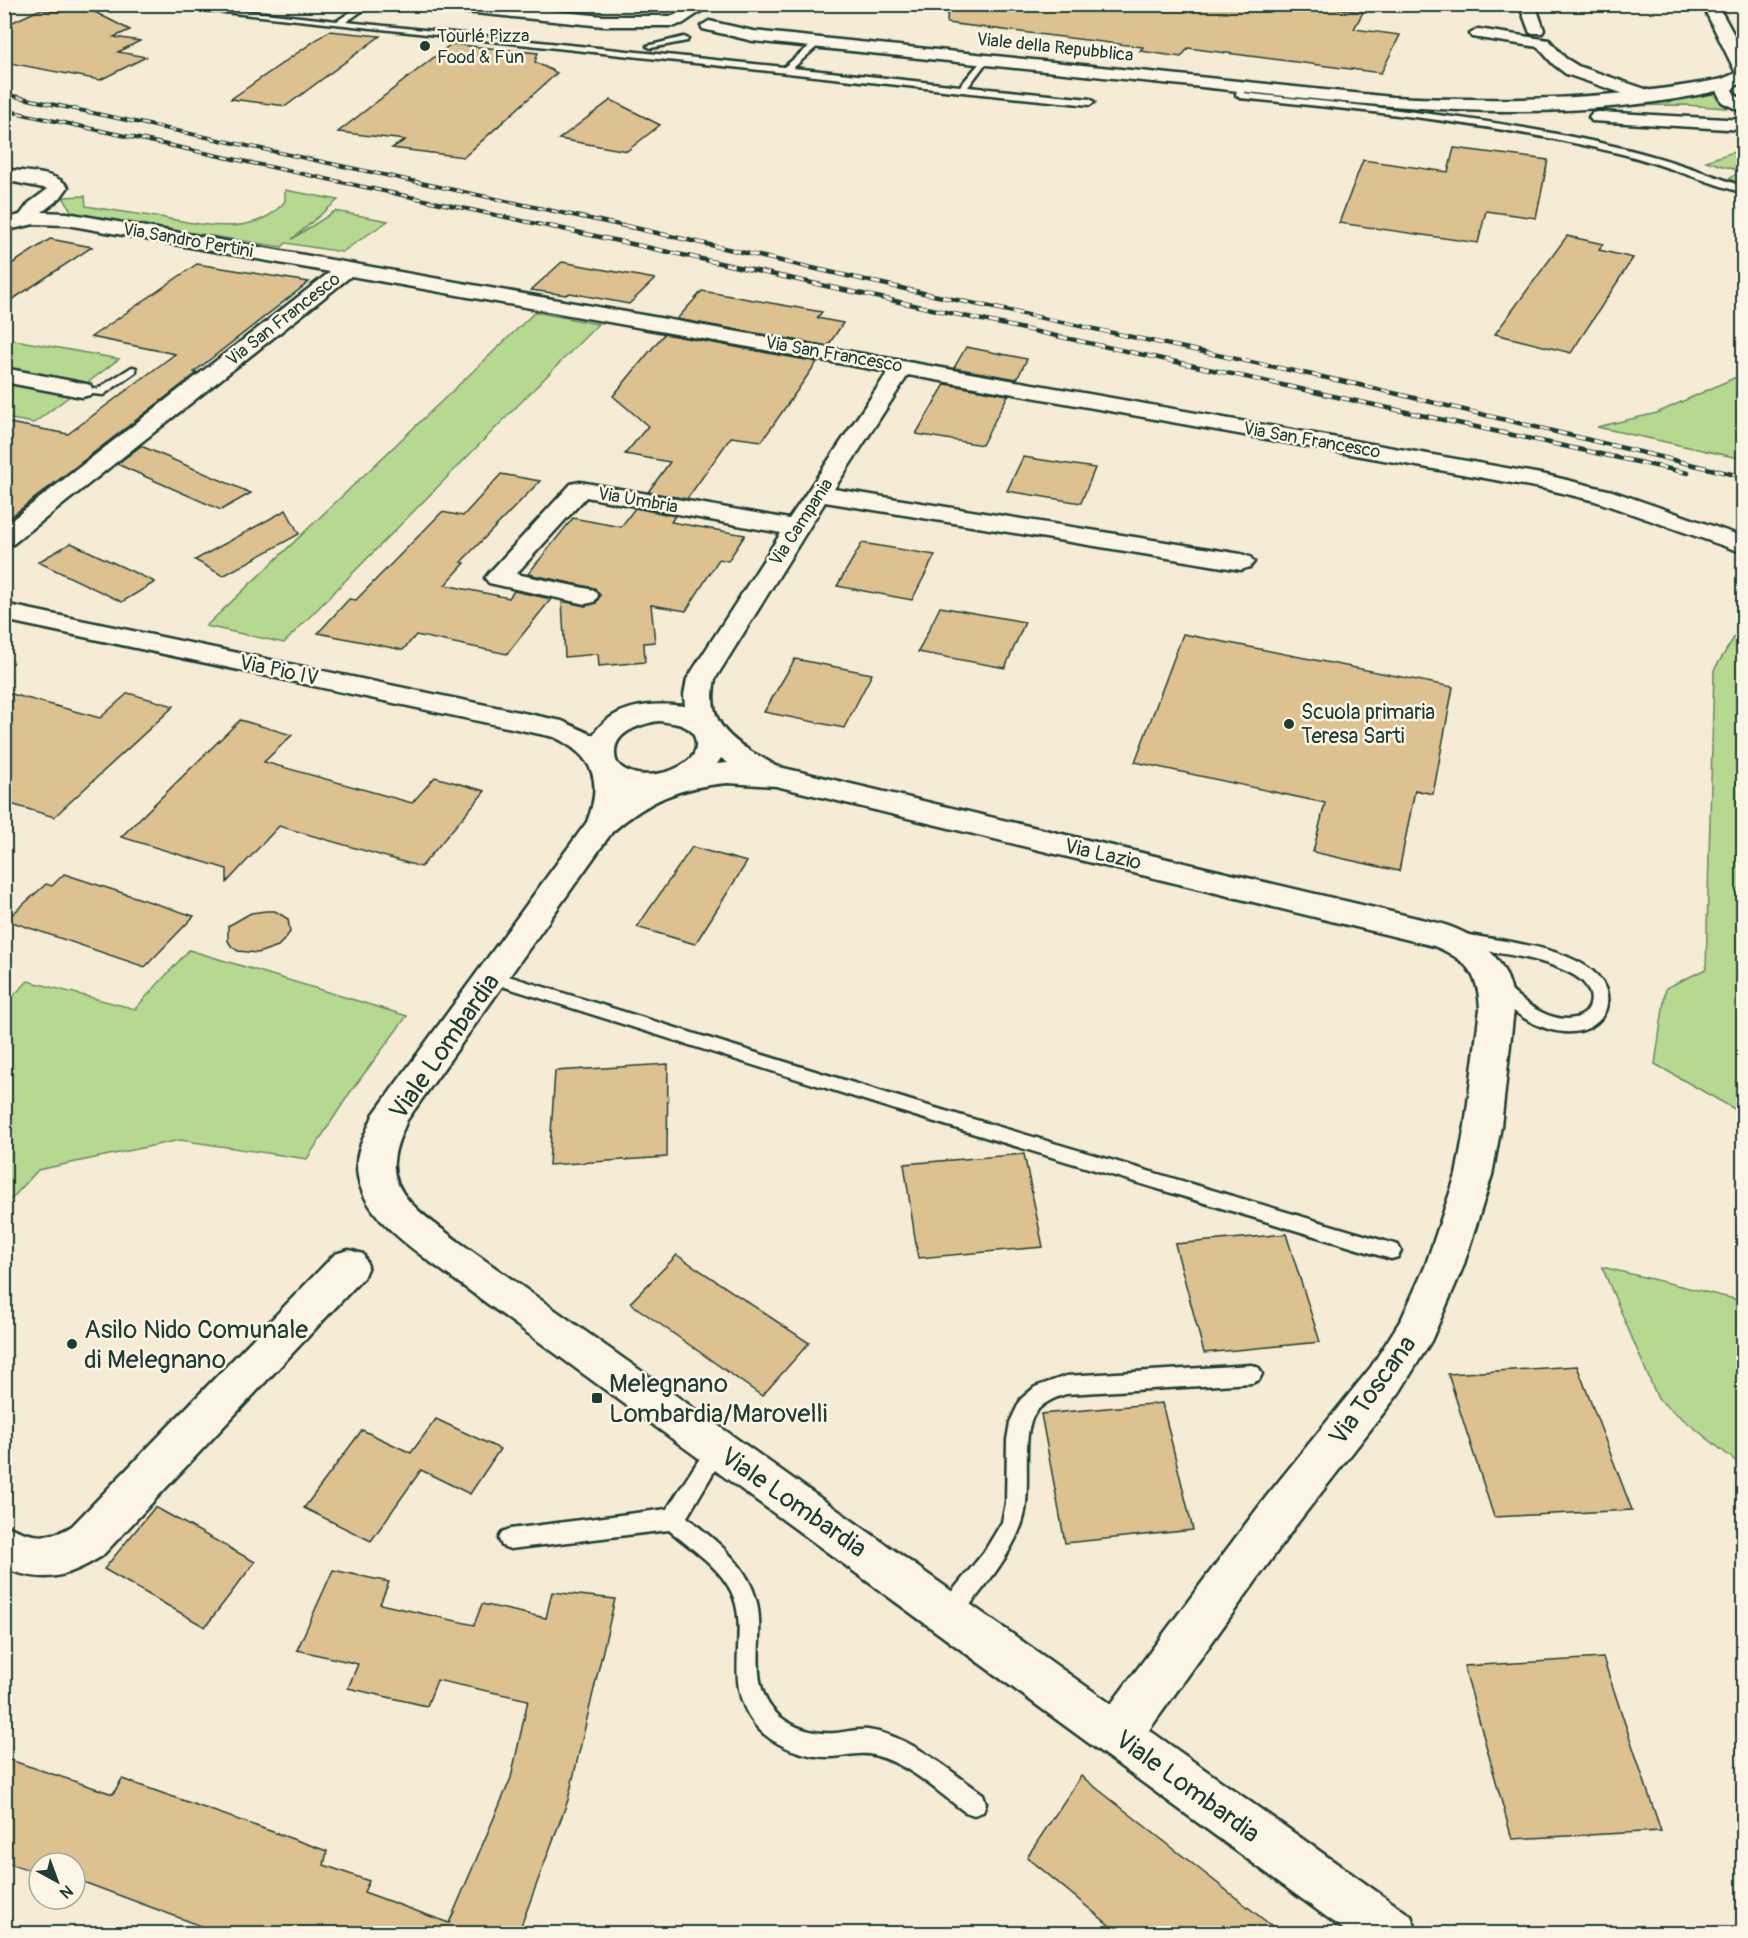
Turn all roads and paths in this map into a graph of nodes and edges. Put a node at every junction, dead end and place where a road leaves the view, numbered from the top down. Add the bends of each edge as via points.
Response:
1 (153, 4) edge
2 (368, 4) edge
3 (435, 4) edge
4 (1527, 4) edge
5 (1711, 4) edge
6 (704, 5) edge
7 (1736, 20) dead end
8 (603, 21) junction
9 (676, 21) junction
10 (337, 24) junction
11 (707, 24) junction
12 (1536, 30) dead end
13 (1478, 34) dead end
14 (753, 36) junction
15 (689, 38) junction
16 (656, 40) junction
17 (817, 42) junction
18 (642, 56) junction
19 (985, 59) junction
20 (786, 70) junction
21 (1738, 77) edge
22 (1241, 87) junction
23 (962, 88) junction
24 (1648, 96) junction
25 (1090, 102) dead end
26 (1462, 105) junction
27 (1393, 107) junction
28 (1743, 110) edge
29 (1514, 111) junction
30 (1743, 125) edge
31 (4, 174) edge
32 (1743, 190) edge
33 (28, 218) junction
34 (4, 225) edge
35 (348, 268) junction
36 (903, 366) junction
37 (132, 370) dead end
38 (4, 375) edge
39 (82, 390) joint
40 (819, 494) junction
41 (796, 528) junction
42 (4, 539) edge
43 (1743, 546) edge
44 (1241, 562) dead end
45 (585, 596) dead end
46 (4, 612) edge
47 (701, 679) junction
48 (635, 716) junction
49 (554, 728) junction
50 (706, 729) junction
51 (604, 765) junction
52 (776, 776) junction
53 (680, 779) junction
54 (601, 825) junction
55 (1429, 932) junction
56 (492, 977) junction
57 (1497, 988) junction
58 (1391, 1251) dead end
59 (349, 1266) dead end
60 (1252, 1374) dead end
61 (718, 1448) junction
62 (673, 1519) junction
63 (510, 1539) dead end
64 (4, 1545) edge
65 (949, 1613) junction
66 (1117, 1735) junction
67 (974, 1803) dead end
68 (1393, 1934) edge

1 - 10 lane
2 - 10 lane
3 - 8 street, Viale della Repubblica
4 - 12 street
5 - 7 street
5 - 21 street via 1736,54
6 - 9 street
6 - 11 street
8 - 9 street, Viale della Repubblica
8 - 16 street, Viale della Repubblica
9 - 11 street, Viale della Repubblica
9 - 16 street via 663,25
10 - 18 lane
11 - 14 street, Viale della Repubblica
11 - 15 street via 710,31
13 - 24 street via 1543,43 1572,70
14 - 15 street, Viale della Repubblica
14 - 17 street, Viale della Repubblica
15 - 16 street, Viale della Repubblica
16 - 18 lane
17 - 19 street, Viale della Repubblica
17 - 20 lane
18 - 20 lane
19 - 22 street, Viale della Repubblica
19 - 23 lane
20 - 23 lane
21 - 24 street
21 - 28 street via 1724,90
22 - 27 street, Viale della Repubblica via 1352,98
22 - 27 lane via 1240,95
23 - 25 lane
24 - 26 street
26 - 27 street, Viale della Repubblica
26 - 29 street
27 - 32 lane via 1628,153
28 - 29 street
29 - 30 street
31 - 33 street, Via Sandro Pertini via 59,187
33 - 34 street, Via Sandro Pertini
33 - 35 street, Via Sandro Pertini via 67,219
35 - 36 street, Via San Francesco
35 - 42 street, Via San Francesco
36 - 40 street, Via Campania
36 - 43 street, Via San Francesco via 1554,484 1613,500
37 - 39 lane via 99,393
38 - 39 street
40 - 41 street, Via Campania
40 - 44 street
41 - 45 street, Via Umbria via 580,489 498,578
41 - 47 street, Via Campania
46 - 49 street, Via Pio IV
47 - 48 street, Via Campania via 673,700
47 - 50 street, Via Campania via 697,698
48 - 49 street, Via Pio IV via 600,725
48 - 50 street via 679,714
48 - 51 street via 619,723 604,738 600,753
49 - 51 street, Via Pio IV via 588,744
50 - 52 street, Via Lazio via 738,757
50 - 53 street via 712,743 709,758 695,772
51 - 53 street via 632,782 660,784
51 - 54 street, Viale Lombardia via 611,792
52 - 53 street, Via Lazio via 729,772
52 - 55 street, Via Lazio
53 - 54 street, Viale Lombardia via 638,798
54 - 56 street, Viale Lombardia
55 - 57 street, Via Lazio via 1462,945 1481,960
55 - 57 lane, Via Lazio via 1559,961 1593,982 1600,1001 1592,1018 1573,1026 1563,1025 1527,1012
56 - 58 lane
56 - 61 street, Viale Lombardia via 391,1115 375,1164 384,1194 408,1223 446,1253
57 - 66 street, Via Toscana via 1479,1150 1471,1183 1444,1267 1408,1346
59 - 64 street via 87,1541 46,1558 30,1557
60 - 65 lane via 1066,1384 1031,1401 1019,1424 1019,1484 1013,1520 997,1552
61 - 62 lane
61 - 65 street, Viale Lombardia
62 - 63 lane
62 - 67 lane via 725,1565 738,1582 750,1618 746,1674 749,1689 759,1710 776,1729 825,1745 861,1740 890,1748
65 - 66 street, Viale Lombardia
66 - 68 street, Viale Lombardia

